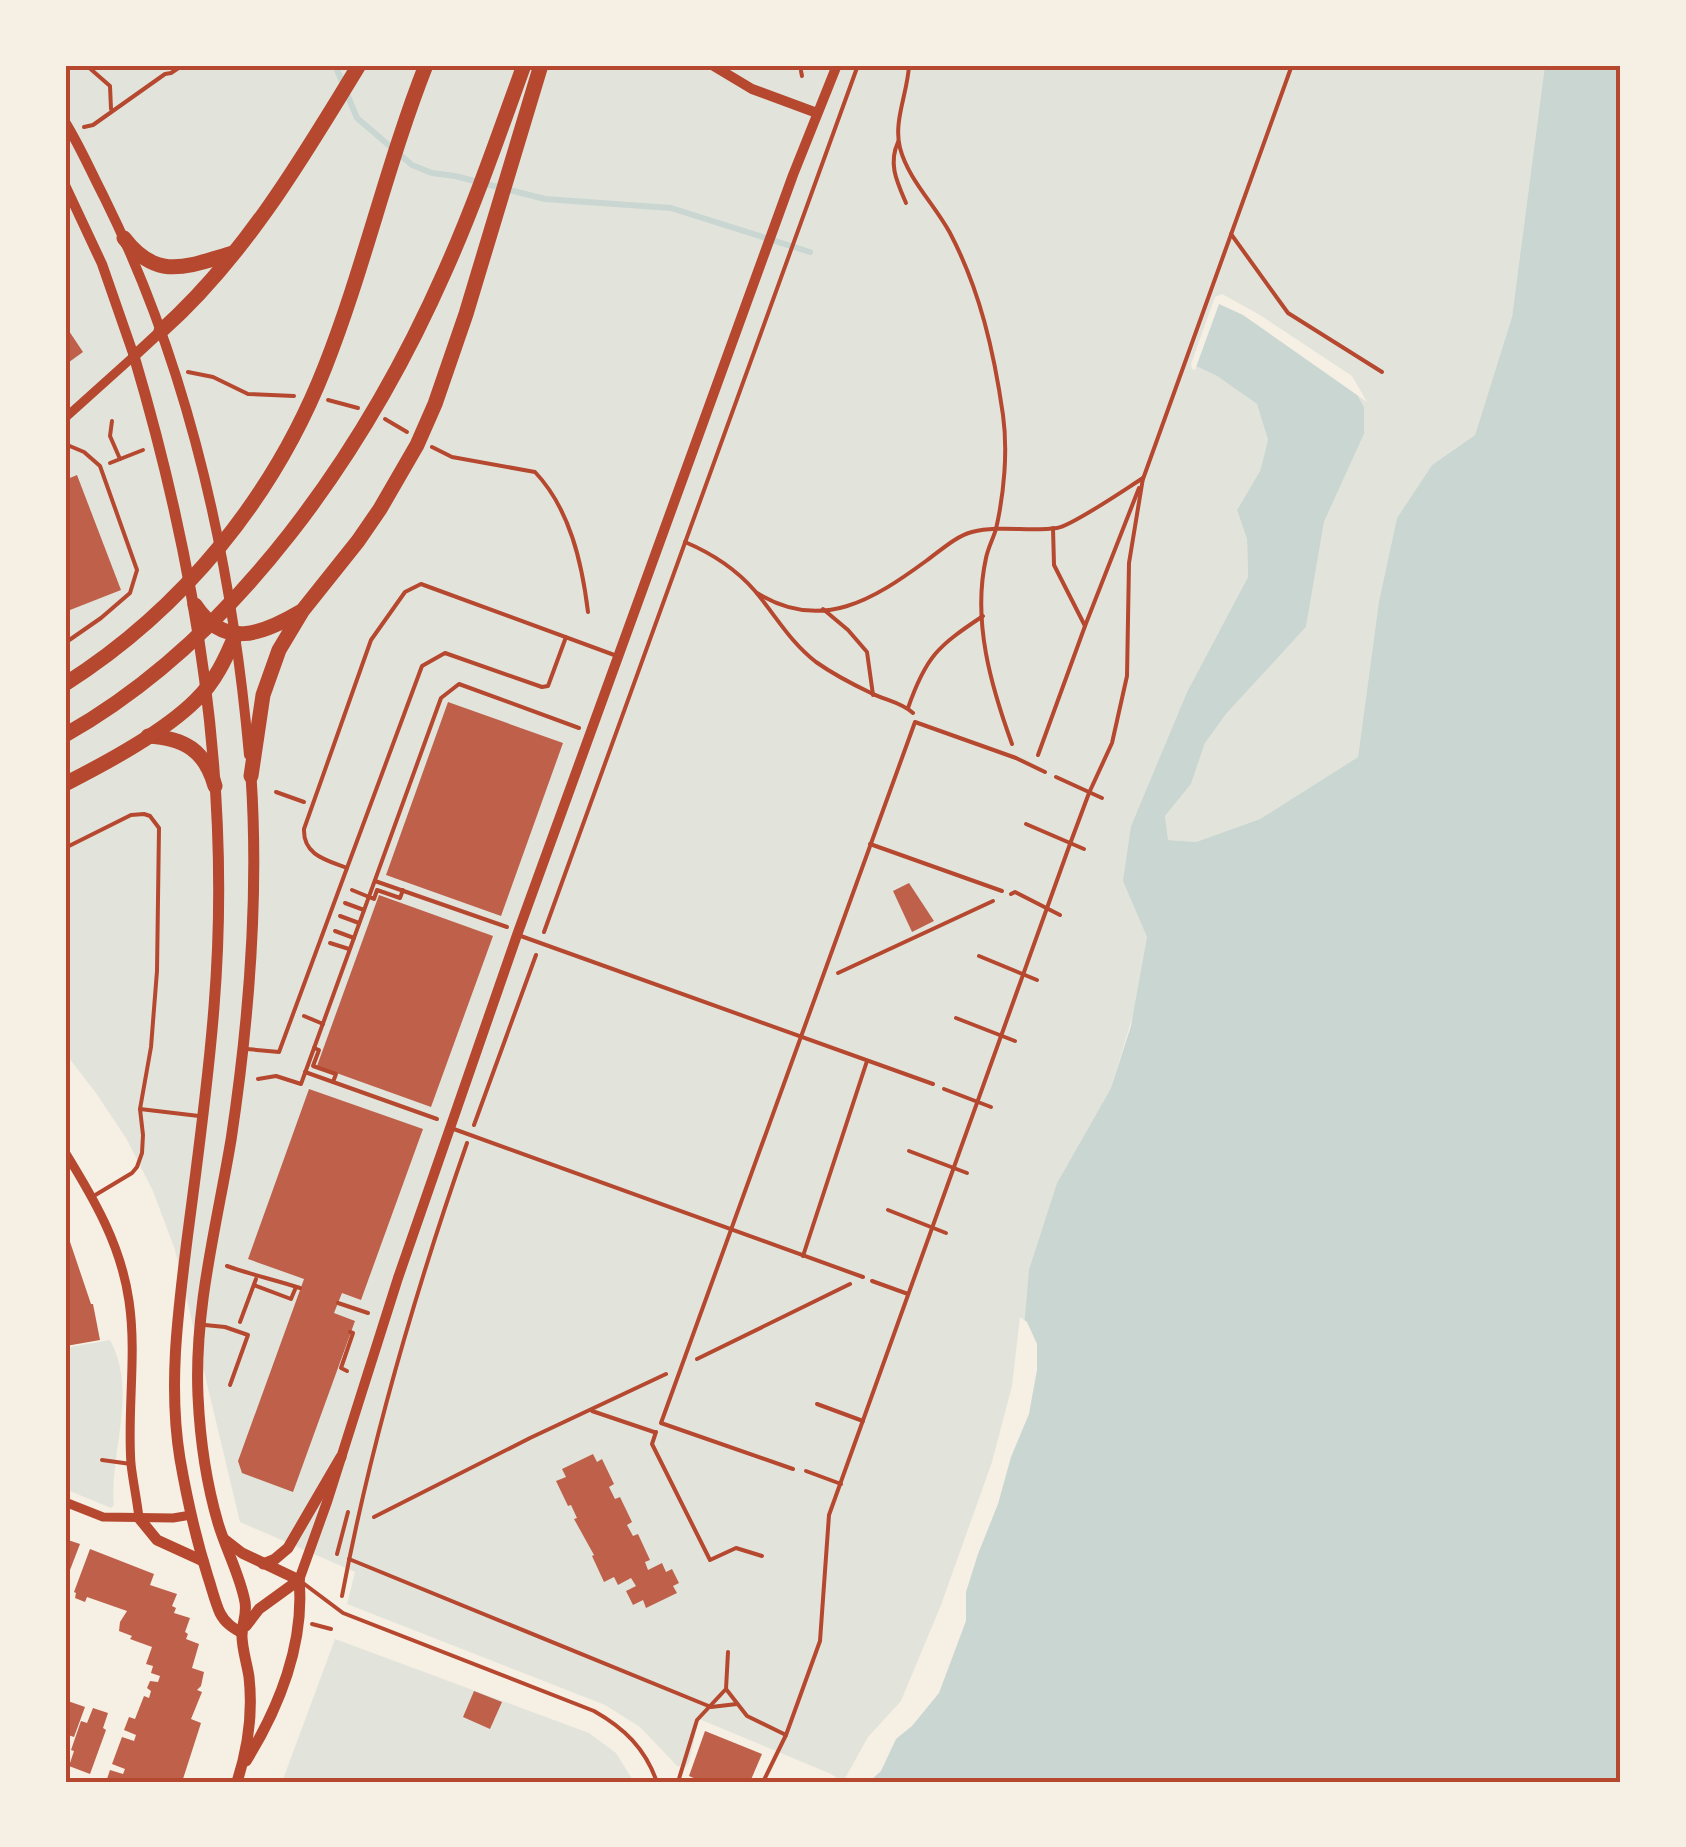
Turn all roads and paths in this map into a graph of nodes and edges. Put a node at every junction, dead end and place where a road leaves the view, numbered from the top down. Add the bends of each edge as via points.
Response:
1 (86, 65) edge
2 (183, 65) edge
3 (360, 65) edge
4 (426, 65) edge
5 (524, 65) edge
6 (541, 65) edge
7 (712, 65) edge
8 (837, 65) edge
9 (858, 65) edge
10 (909, 65) edge
11 (1292, 65) edge
12 (111, 111) junction
13 (817, 113) junction
14 (67, 126) edge
15 (898, 141) junction
16 (65, 185) edge
17 (906, 203) dead end
18 (1231, 234) junction
19 (124, 238) junction
20 (232, 252) junction
21 (161, 331) junction
22 (134, 356) junction
23 (1382, 372) dead end
24 (65, 418) edge
25 (112, 421) dead end
26 (65, 444) edge
27 (143, 450) dead end
28 (452, 457) dead end
29 (120, 459) junction
30 (110, 463) dead end
31 (1143, 478) junction
32 (1053, 528) junction
33 (996, 529) junction
34 (685, 542) junction
35 (757, 594) junction
36 (195, 605) junction
37 (303, 610) junction
38 (823, 610) junction
39 (588, 612) dead end
40 (983, 616) junction
41 (1085, 626) junction
42 (236, 634) junction
43 (566, 637) junction
44 (65, 643) edge
45 (617, 656) junction
46 (65, 684) edge
47 (206, 688) junction
48 (873, 694) junction
49 (908, 708) junction
50 (915, 722) junction
51 (579, 728) dead end
52 (65, 736) edge
53 (148, 736) junction
54 (1016, 758) junction
55 (1034, 766) junction
56 (1045, 772) joint
57 (251, 776) junction
58 (65, 784) edge
59 (215, 786) junction
60 (276, 792) dead end
61 (1089, 793) junction
62 (1102, 798) dead end
63 (312, 805) junction
64 (1026, 824) dead end
65 (870, 844) junction
66 (1070, 844) junction
67 (65, 848) edge
68 (1084, 849) dead end
69 (348, 868) junction
70 (375, 881) junction
71 (341, 886) junction
72 (403, 890) junction
73 (1002, 891) dead end
74 (369, 897) junction
75 (336, 900) junction
76 (1047, 908) junction
77 (364, 910) junction
78 (331, 913) junction
79 (1060, 915) dead end
80 (359, 923) junction
81 (499, 924) dead end
82 (326, 927) junction
83 (517, 935) junction
84 (354, 938) junction
85 (321, 940) junction
86 (540, 942) junction
87 (350, 950) junction
88 (979, 956) dead end
89 (1023, 974) junction
90 (1037, 980) dead end
91 (820, 982) junction
92 (294, 1013) junction
93 (956, 1018) dead end
94 (323, 1024) junction
95 (802, 1036) junction
96 (1000, 1036) junction
97 (1014, 1041) dead end
98 (314, 1048) junction
99 (242, 1049) junction
100 (867, 1059) junction
101 (305, 1072) junction
102 (258, 1079) dead end
103 (333, 1082) junction
104 (932, 1084) joint
105 (977, 1102) junction
106 (991, 1107) dead end
107 (140, 1109) junction
108 (202, 1117) junction
109 (438, 1120) dead end
110 (451, 1128) junction
111 (470, 1135) junction
112 (909, 1151) dead end
113 (65, 1152) edge
114 (954, 1168) junction
115 (968, 1173) dead end
116 (92, 1197) junction
117 (888, 1210) dead end
118 (932, 1227) junction
119 (732, 1228) junction
120 (946, 1233) dead end
121 (803, 1256) junction
122 (227, 1266) dead end
123 (257, 1277) junction
124 (864, 1277) junction
125 (254, 1286) junction
126 (908, 1294) junction
127 (338, 1303) dead end
128 (355, 1308) junction
129 (368, 1313) dead end
130 (351, 1320) dead end
131 (200, 1324) junction
132 (237, 1331) junction
133 (350, 1332) dead end
134 (682, 1366) junction
135 (347, 1370) dead end
136 (230, 1385) dead end
137 (817, 1404) dead end
138 (863, 1421) junction
139 (661, 1423) junction
140 (341, 1457) junction
141 (102, 1460) dead end
142 (131, 1464) junction
143 (792, 1469) dead end
144 (806, 1471) dead end
145 (841, 1484) junction
146 (65, 1502) edge
147 (348, 1512) dead end
148 (192, 1515) junction
149 (374, 1517) dead end
150 (139, 1518) junction
151 (223, 1538) junction
152 (337, 1554) dead end
153 (762, 1556) dead end
154 (349, 1559) junction
155 (203, 1561) junction
156 (263, 1564) junction
157 (299, 1580) junction
158 (337, 1610) junction
159 (312, 1624) dead end
160 (330, 1629) dead end
161 (242, 1633) junction
162 (728, 1652) dead end
163 (726, 1689) junction
164 (737, 1704) junction
165 (711, 1707) junction
166 (786, 1735) junction
167 (241, 1768) junction
168 (237, 1782) edge
169 (656, 1782) edge
170 (678, 1782) edge
171 (764, 1782) edge

1 - 12 path via 110,86
2 - 12 path
3 - 20 highway via 306,153
4 - 46 highway via 334,344 295,434 254,502 185,587
5 - 52 highway via 426,313 340,463 242,591 182,652
6 - 37 highway via 435,404 386,500
7 - 13 street via 752,89
8 - 13 street
9 - 34 path
10 - 15 path
11 - 18 path
12 - 14 path via 92,125
13 - 45 street
14 - 19 street
15 - 17 path via 892,155
15 - 33 path via 982,311 1003,420
16 - 22 street
18 - 23 path via 1288,313
18 - 31 path
19 - 20 highway via 164,268
19 - 21 street
20 - 21 highway
21 - 22 main road
21 - 42 street via 198,454
22 - 24 street
22 - 36 main road
25 - 29 path via 110,436
26 - 44 lane via 100,466 137,570 130,593
27 - 29 path
28 - 39 path via 535,472 578,554
29 - 30 path
31 - 32 path
31 - 41 path
31 - 61 path via 1129,563 1126,676 1112,744
32 - 33 path
32 - 41 path via 1054,565
33 - 38 path via 969,532 872,598
33 - 40 path via 986,559
34 - 35 path via 723,563
34 - 86 path
35 - 38 path via 789,607
35 - 48 path via 804,652
36 - 42 highway via 204,620
36 - 47 main road
37 - 42 highway via 267,630
37 - 57 highway via 270,670
38 - 48 path via 867,652
40 - 49 path via 926,664
40 - 54 path via 987,668
41 - 55 path
42 - 47 highway
42 - 57 street
43 - 45 lane
43 - 63 lane via 421,584 405,592 371,640
43 - 69 lane via 548,686 445,652 422,666
45 - 83 street
47 - 53 highway
47 - 59 main road
48 - 49 path
49 - 50 path
50 - 54 lane
50 - 65 lane
51 - 70 path via 458,684 441,698
53 - 58 highway
53 - 59 highway via 192,748
54 - 55 lane
55 - 56 lane
56 - 61 path
57 - 99 main road via 254,890
59 - 108 main road via 217,948
60 - 63 path
61 - 62 path
61 - 66 path
63 - 69 lane via 304,829 308,850
64 - 66 path
65 - 73 lane
65 - 91 lane
66 - 68 path
66 - 76 path
67 - 107 lane via 137,813 150,816 158,828 157,971
69 - 71 lane
70 - 72 path
70 - 74 path
71 - 74 path
71 - 75 lane
72 - 74 path via 400,898 377,890
72 - 81 path
74 - 77 path
75 - 77 path
75 - 78 lane
76 - 79 path
76 - 89 path
76 - 91 path via 1015,892
77 - 80 path
78 - 80 path
78 - 82 lane
80 - 84 path
82 - 84 path
82 - 85 lane
83 - 86 lane
83 - 110 street
84 - 87 path
85 - 87 path
85 - 92 lane
86 - 95 lane
86 - 111 path
87 - 94 path
88 - 89 path
89 - 90 path
89 - 96 path
91 - 95 lane
92 - 94 path
92 - 99 lane via 280,1052
93 - 96 path
94 - 98 path
95 - 100 lane
95 - 119 lane
96 - 97 path
96 - 105 path
98 - 101 path
98 - 103 path via 319,1050 313,1066 336,1074
99 - 131 main road
100 - 104 lane
100 - 121 lane
101 - 102 path via 300,1084 276,1076
101 - 103 path
103 - 109 path
104 - 105 path
105 - 106 path
105 - 114 path
107 - 108 lane
107 - 116 lane via 144,1144 137,1167
108 - 148 main road via 174,1366 179,1452
110 - 111 lane
110 - 140 street
111 - 119 lane
111 - 154 path via 402,1340
112 - 114 path
113 - 116 street
114 - 115 path
114 - 118 path
116 - 142 street via 112,1238 129,1302
117 - 118 path
118 - 120 path
118 - 126 path
119 - 121 lane
119 - 134 lane
121 - 124 lane
122 - 123 path
123 - 125 path
123 - 125 path via 298,1288 291,1300
124 - 126 path
124 - 134 path
125 - 132 path
126 - 138 path
127 - 128 path
128 - 129 path
128 - 130 path
131 - 132 lane
131 - 151 main road via 199,1415
132 - 136 lane via 248,1335
133 - 135 path via 341,1368
134 - 139 lane
134 - 149 path
137 - 138 path
138 - 145 path
139 - 143 lane
139 - 153 path via 652,1444 710,1560 736,1548
140 - 156 main road via 288,1548
140 - 157 street
141 - 142 lane
142 - 150 street
144 - 145 path
145 - 166 path via 830,1516 820,1641
146 - 150 street via 103,1517
147 - 152 path
148 - 150 street
148 - 155 main road
150 - 155 main road via 157,1540
151 - 156 main road
151 - 161 main road via 245,1604
154 - 158 path
154 - 165 path
155 - 161 main road via 220,1612
156 - 157 main road
157 - 158 lane
157 - 161 main road via 259,1609
157 - 167 main road via 288,1670
158 - 169 lane via 594,1711 631,1737
159 - 160 path
161 - 167 main road via 250,1727
162 - 163 path
163 - 164 path
163 - 165 path
164 - 165 path
164 - 166 path
165 - 170 path via 697,1720
166 - 171 path
167 - 168 main road

